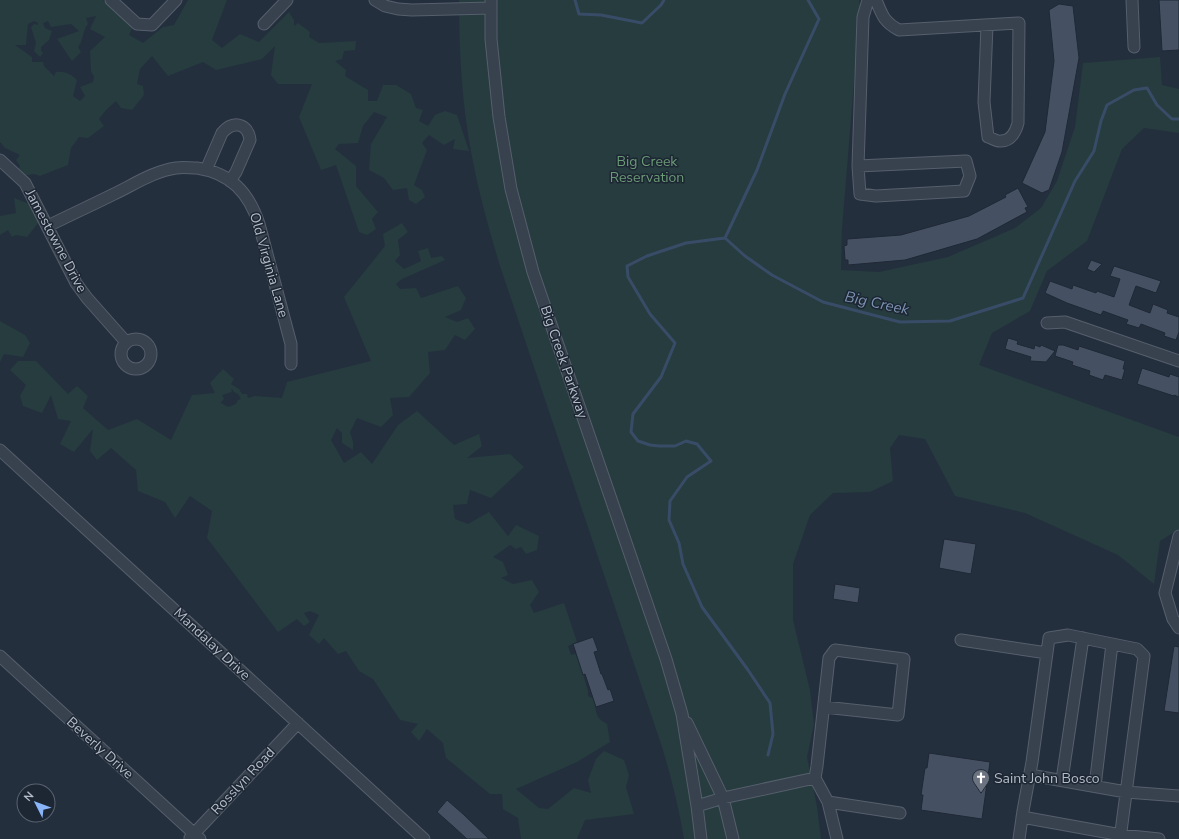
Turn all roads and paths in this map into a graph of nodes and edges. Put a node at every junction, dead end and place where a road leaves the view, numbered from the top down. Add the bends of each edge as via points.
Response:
1 (111, 0) edge
2 (176, 0) edge
3 (287, 0) edge
4 (375, 0) edge
5 (868, 0) edge
6 (876, 0) edge
7 (1132, 0) edge
8 (491, 4) edge
9 (264, 24) dead end
10 (987, 25) junction
11 (1134, 47) dead end
12 (0, 160) edge
13 (858, 166) junction
14 (206, 170) junction
15 (230, 181) junction
16 (48, 226) junction
17 (1047, 323) dead end
18 (126, 342) dead end
19 (1179, 361) edge
20 (291, 364) dead end
21 (0, 450) edge
22 (1179, 536) edge
23 (1179, 628) edge
24 (1083, 638) junction
25 (961, 640) dead end
26 (1112, 644) junction
27 (1047, 653) junction
28 (0, 656) edge
29 (824, 707) junction
30 (682, 714) junction
31 (298, 723) junction
32 (1030, 775) junction
33 (815, 778) junction
34 (1062, 780) junction
35 (1095, 786) junction
36 (1126, 792) junction
37 (1179, 796) edge
38 (723, 798) junction
39 (828, 802) junction
40 (697, 806) junction
41 (900, 813) dead end
42 (1022, 817) junction
43 (194, 837) edge
44 (1120, 837) edge
45 (424, 839) edge
46 (701, 839) edge
47 (733, 839) edge
48 (837, 839) edge
49 (1019, 839) edge
50 (1159, 839) edge

1 - 2 street via 137,24 152,25
3 - 9 street
4 - 8 street via 385,6 412,10
5 - 13 street via 862,17
6 - 10 street via 882,16 899,30
7 - 11 street
8 - 30 street, Big Creek Parkway via 491,39 499,117 511,189 533,272 666,658
10 - 10 street via 1019,24 1018,123 1010,138 1001,141 988,137 984,102
12 - 16 street, Jamestowne Drive via 25,183
13 - 13 street via 860,194 876,196 964,191 970,176 966,161
14 - 15 street, Old Virginia Lane
14 - 15 street via 222,133 230,126 242,126 247,130 250,140
14 - 16 street, Old Virginia Lane via 188,167 164,171
15 - 20 street, Old Virginia Lane via 248,199 259,224 291,344
16 - 18 street, Jamestowne Drive via 76,282
17 - 19 street via 1065,322
21 - 31 street, Mandalay Drive
22 - 23 street via 1165,593 1173,619
24 - 26 street
24 - 27 street via 1068,635 1049,638
24 - 34 street
25 - 27 street
26 - 35 street
26 - 36 street via 1137,650 1144,656
27 - 32 street
28 - 43 street, Beverly Drive
29 - 29 street via 829,658 835,650 904,659 898,715
29 - 33 street
30 - 38 street, Big Creek Parkway
30 - 40 street, Big Creek Parkway
31 - 43 street, Rosslyn Road
31 - 45 street, Mandalay Drive
32 - 34 street
32 - 42 street
33 - 38 street
33 - 39 street
34 - 35 street
35 - 36 street
36 - 37 street
36 - 44 street
38 - 40 street
38 - 47 street, Big Creek Parkway
39 - 41 street
39 - 48 street
40 - 46 street, Big Creek Parkway
42 - 44 street
42 - 49 street
44 - 50 street

